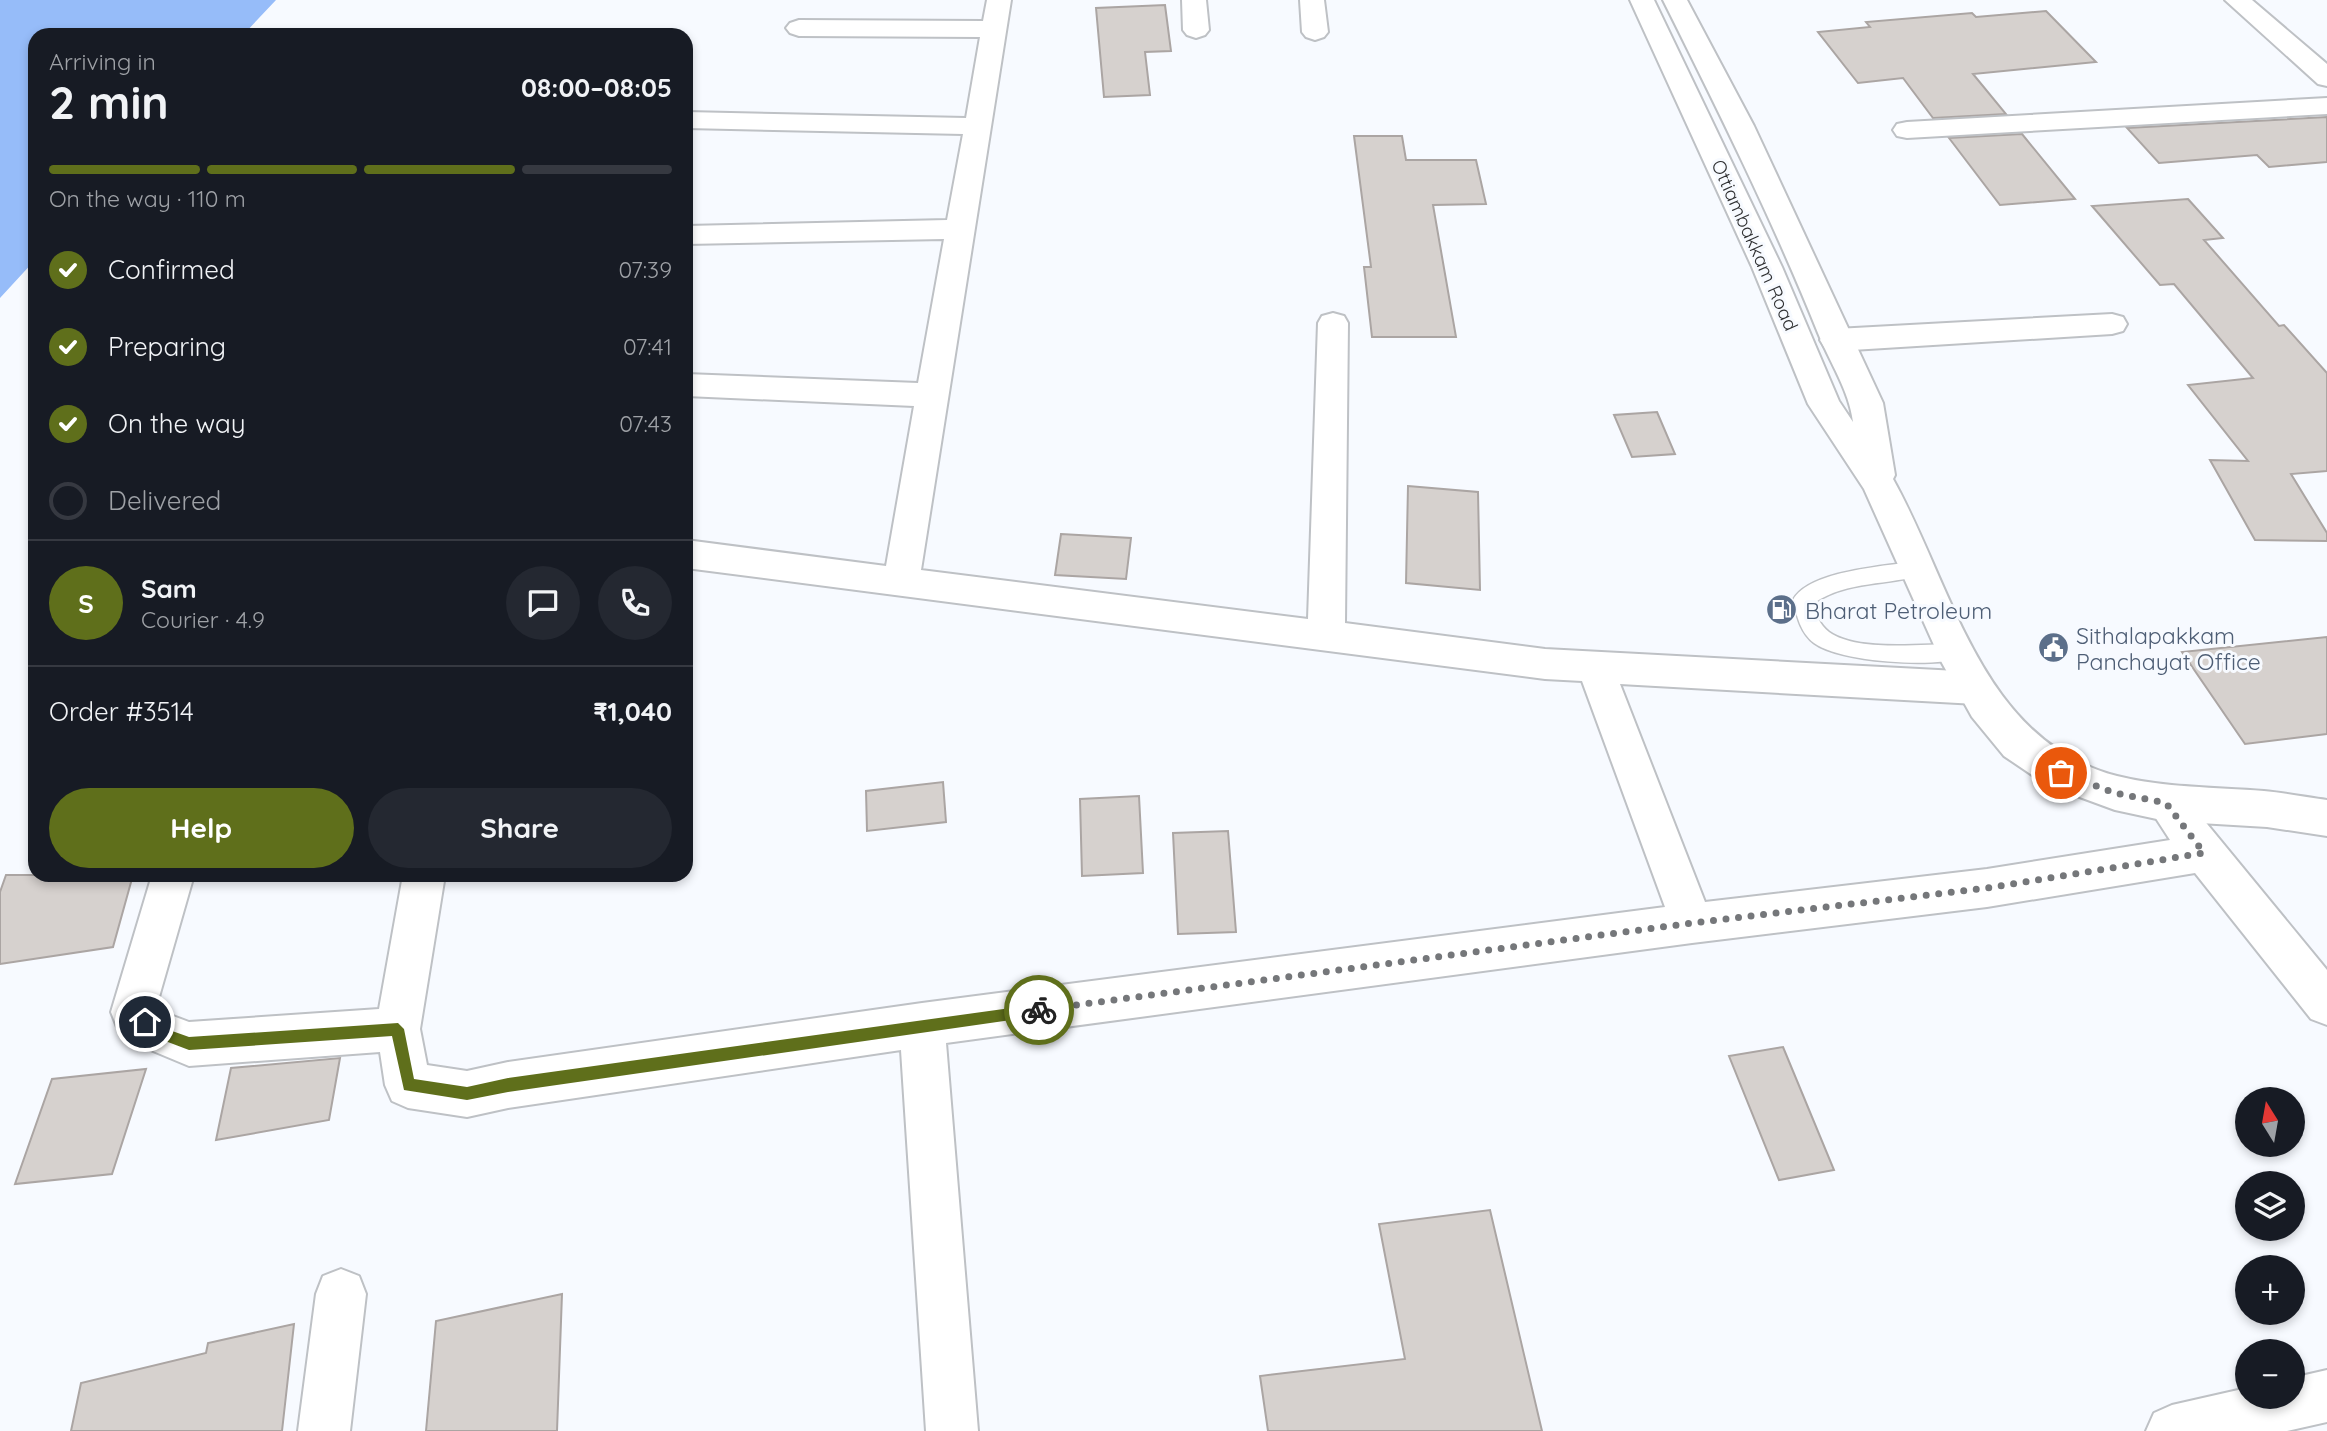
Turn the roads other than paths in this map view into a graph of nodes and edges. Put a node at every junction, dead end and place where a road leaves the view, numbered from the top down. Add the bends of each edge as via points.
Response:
1 (1194, 0) edge
2 (1312, 0) edge
3 (1642, 0) edge
4 (1675, 0) edge
5 (2237, 0) edge
6 (997, 14) edge
7 (799, 27) dead end
8 (1196, 30) dead end
9 (1315, 32) dead end
10 (2327, 78) edge
11 (2327, 106) edge
12 (693, 120) edge
13 (978, 126) junction
14 (1907, 130) dead end
15 (961, 229) junction
16 (693, 235) edge
17 (1334, 323) dead end
18 (2112, 324) dead end
19 (1836, 340) junction
20 (693, 385) edge
21 (932, 395) junction
22 (1879, 485) junction
23 (693, 555) edge
24 (1918, 569) junction
25 (901, 581) junction
26 (1326, 636) junction
27 (1955, 652) junction
28 (1595, 667) junction
29 (1976, 688) junction
30 (2166, 803) junction
31 (2327, 804) edge
32 (2267, 809) junction
33 (2327, 818) edge
34 (2204, 853) junction
35 (171, 882) edge
36 (423, 882) edge
37 (1692, 923) junction
38 (2327, 1004) edge
39 (922, 1026) junction
40 (398, 1029) junction
41 (341, 1294) dead end
42 (2327, 1396) edge
43 (324, 1431) edge
44 (952, 1431) edge
45 (2172, 1431) edge

1 - 8 street
2 - 9 street
3 - 22 street, Ottiambakkam Road via 1824,404
4 - 19 street, Ottiambakkam Road via 1807,267
5 - 10 street
6 - 7 street
6 - 13 street
11 - 14 street
12 - 13 street
13 - 15 street
15 - 16 street
15 - 21 street
17 - 26 street
18 - 19 street
19 - 22 street, Ottiambakkam Road via 1867,404
20 - 21 street
21 - 25 street
22 - 24 street, Ottiambakkam Road
23 - 25 street
24 - 27 street, Ottiambakkam Road
24 - 27 lane via 1814,590 1803,600 1811,626 1835,646 1864,651
25 - 26 street
26 - 28 street
27 - 29 street, Ottiambakkam Road
28 - 29 street
28 - 37 street
29 - 30 street, Ottiambakkam Road via 2018,744 2061,773 2115,793
30 - 32 street, Ottiambakkam Road
30 - 34 street
31 - 32 street, Ottiambakkam Road
32 - 33 street, Ottiambakkam Road
34 - 37 street via 1987,888
34 - 38 street
35 - 40 street via 132,1012 156,1031 189,1044
36 - 40 street
37 - 39 street
39 - 40 street via 467,1094 408,1085
39 - 44 street
41 - 43 street
42 - 45 street

